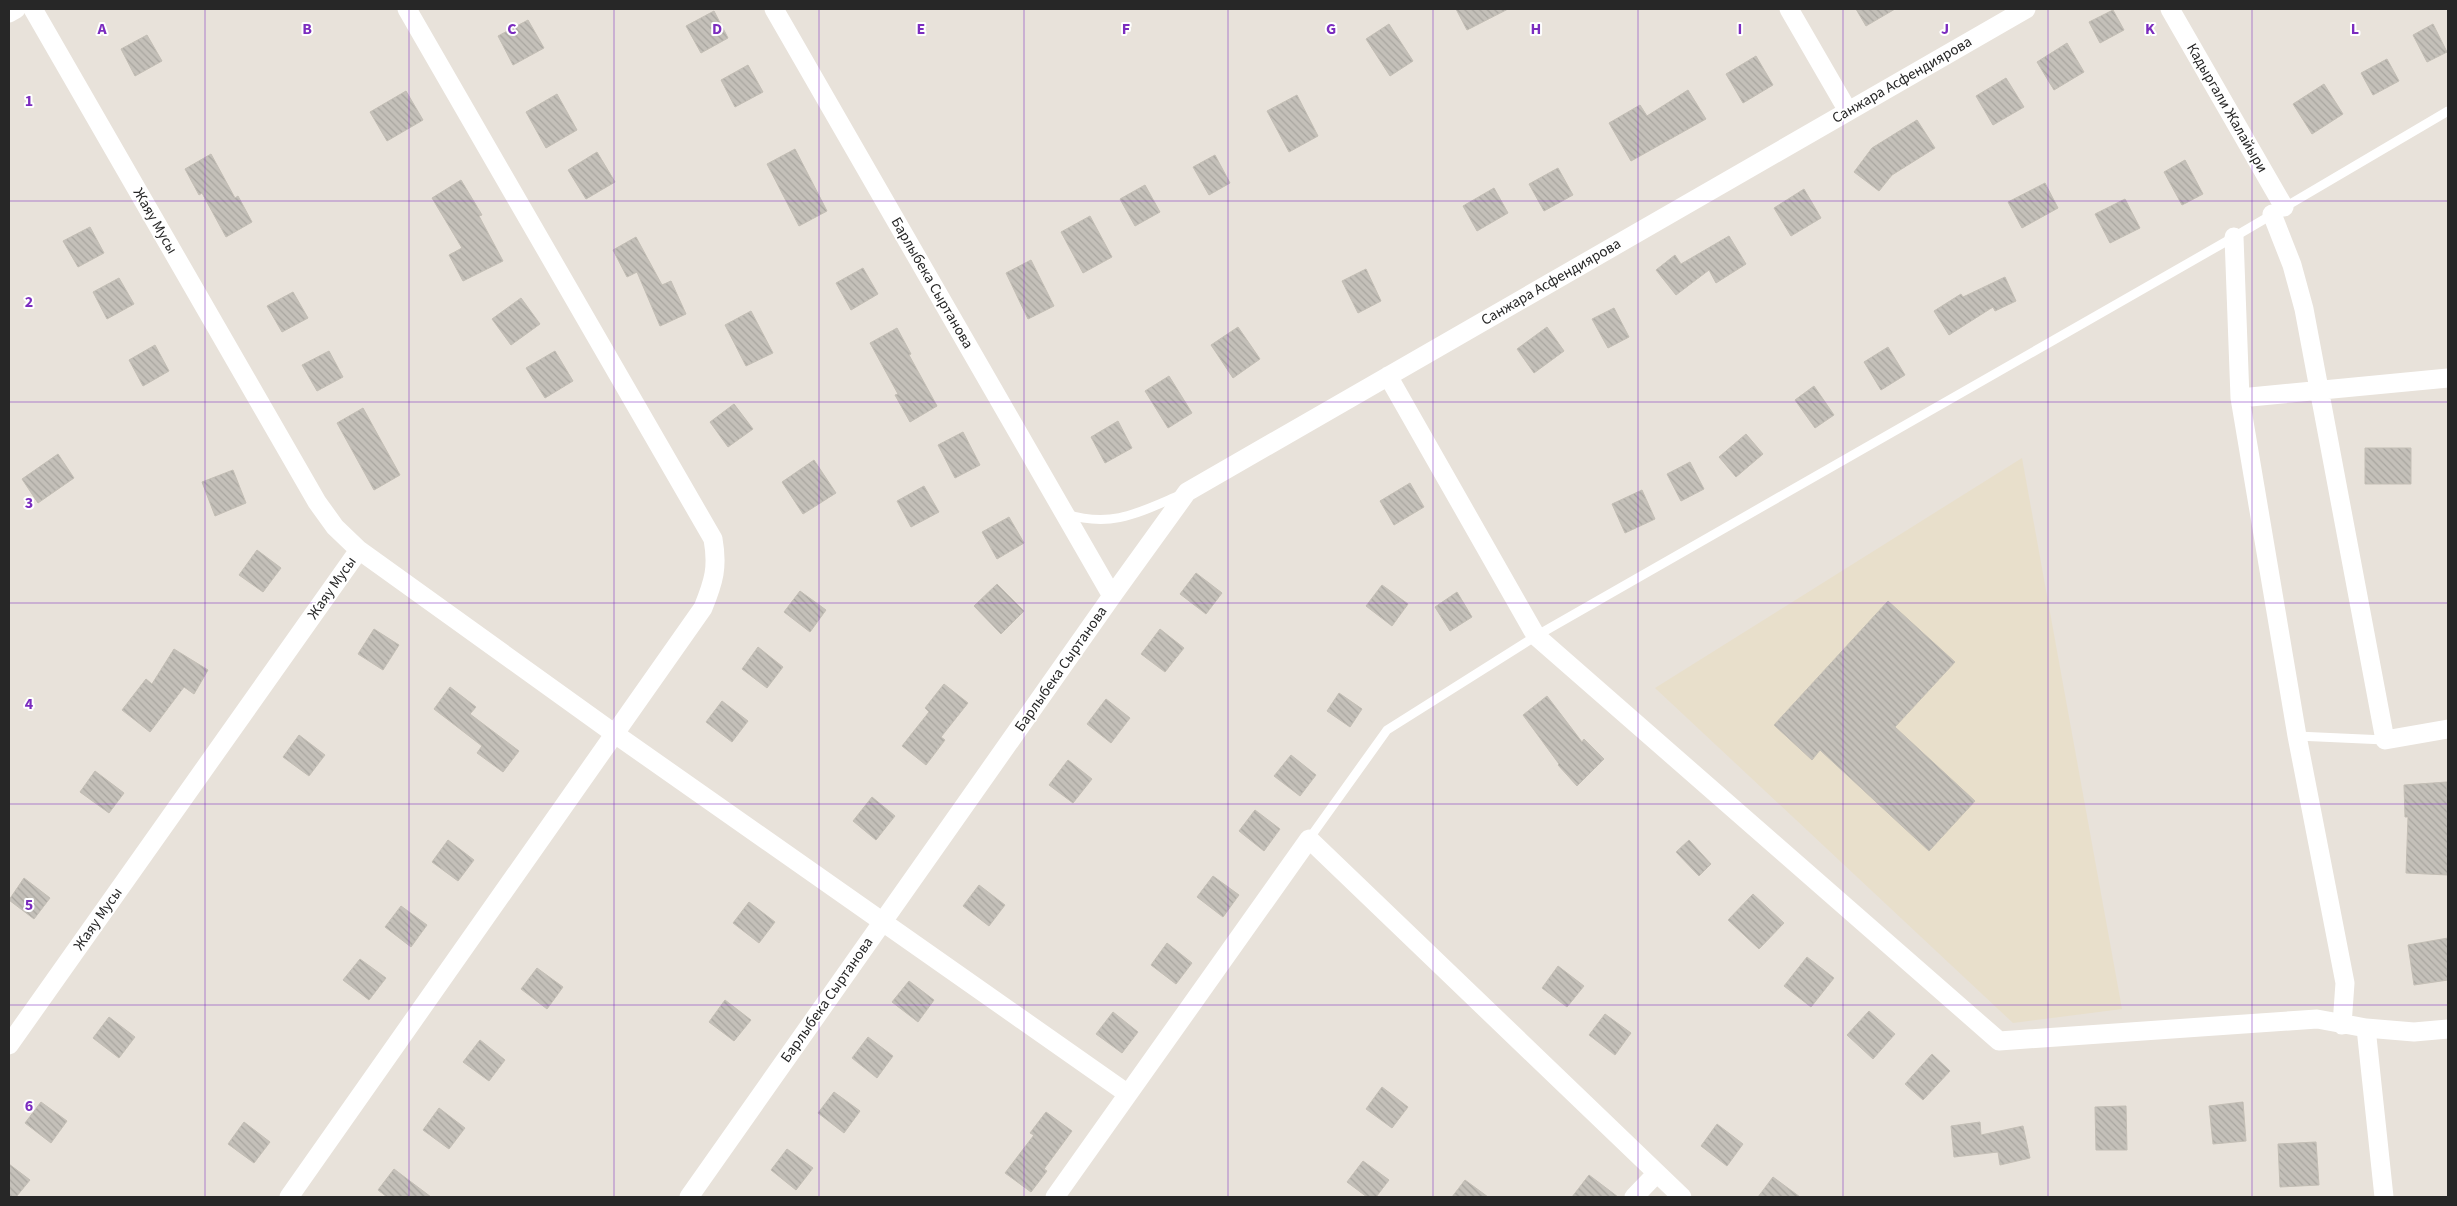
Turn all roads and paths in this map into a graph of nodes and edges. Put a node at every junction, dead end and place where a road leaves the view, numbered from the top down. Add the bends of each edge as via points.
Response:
1 (16, 9) edge
2 (33, 9) edge
3 (407, 9) edge
4 (774, 9) edge
5 (1789, 9) edge
6 (2026, 9) edge
7 (2170, 9) edge
8 (9, 13) edge
9 (1848, 111) junction
10 (2448, 111) edge
11 (2278, 211) junction
12 (2234, 237) junction
13 (1388, 376) junction
14 (2448, 378) edge
15 (2321, 391) junction
16 (2240, 398) junction
17 (1187, 492) junction
18 (1066, 514) junction
19 (359, 550) junction
20 (1112, 596) junction
21 (1536, 636) junction
22 (2448, 728) edge
23 (614, 734) junction
24 (2297, 736) junction
25 (2385, 740) junction
26 (1309, 839) junction
27 (882, 921) junction
28 (2342, 1025) junction
29 (2366, 1028) junction
30 (2448, 1029) edge
31 (9, 1045) edge
32 (1128, 1094) junction
33 (1656, 1173) junction
34 (289, 1197) edge
35 (689, 1197) edge
36 (1055, 1197) edge
37 (1634, 1197) edge
38 (1682, 1197) edge
39 (2384, 1197) edge

1 - 8 street
2 - 19 street, Жаяу Мусы via 317,502 335,527
3 - 23 street via 713,539 714,581 703,608
4 - 18 street, Барлыбека Сыртанова
5 - 9 street
6 - 9 street, Санжара Асфендиярова
7 - 11 street, Кадыргали Жалайыри
9 - 13 street, Санжара Асфендиярова
10 - 11 lane
11 - 12 lane
11 - 15 street, Кадыргали Жалайыри
12 - 16 street
12 - 21 lane
13 - 17 street, Санжара Асфендиярова
13 - 21 street
14 - 15 street
15 - 16 street
15 - 25 street, Кадыргали Жалайыри
16 - 24 street
17 - 18 lane via 1135,515 1086,520
17 - 20 street, Санжара Асфендиярова
18 - 20 street, Барлыбека Сыртанова
19 - 23 street
19 - 31 street, Жаяу Мусы
20 - 27 street, Барлыбека Сыртанова
21 - 26 lane via 1387,730
21 - 28 street via 1999,1041 2318,1019
22 - 25 street
23 - 27 street
23 - 34 street
24 - 25 lane
24 - 28 street via 2345,984
26 - 32 street
26 - 33 street
27 - 32 street
27 - 35 street, Барлыбека Сыртанова
28 - 29 street
29 - 30 street via 2414,1032
29 - 39 street
32 - 36 street
33 - 37 street
33 - 38 street

